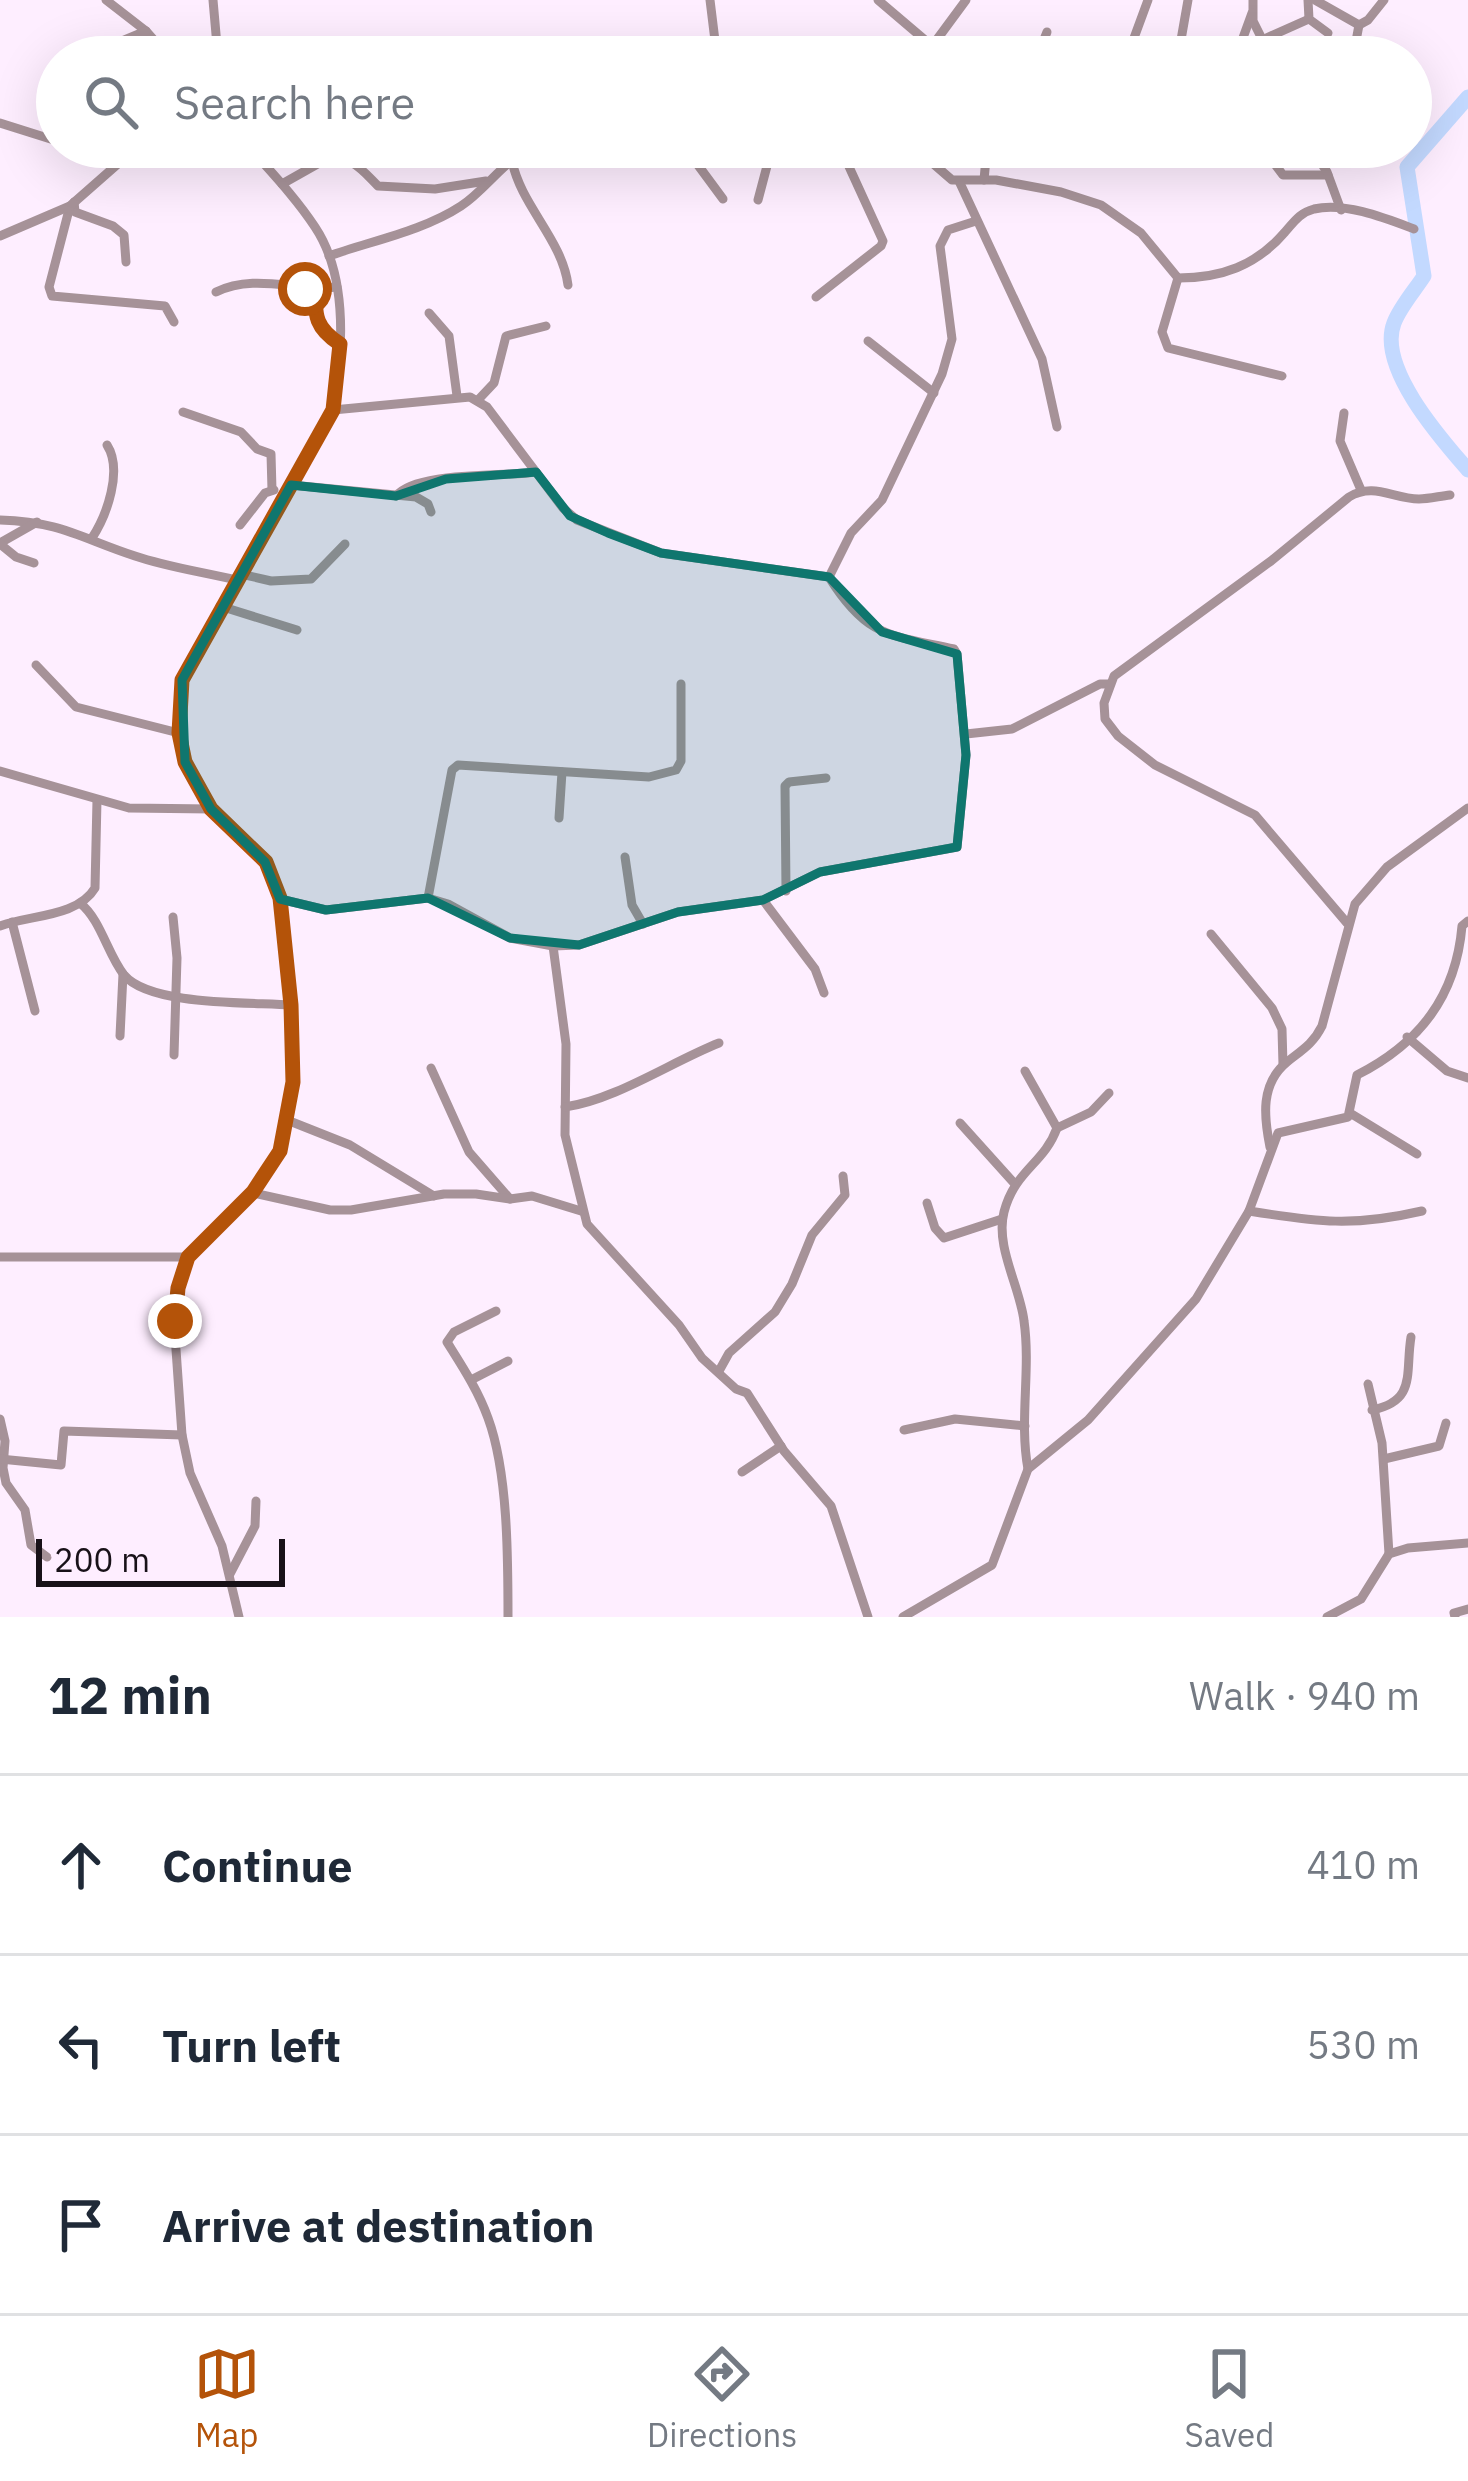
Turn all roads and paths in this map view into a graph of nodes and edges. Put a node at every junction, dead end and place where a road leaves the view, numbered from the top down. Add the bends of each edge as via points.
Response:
1 (106, 0) edge
2 (213, 0) edge
3 (710, 0) edge
4 (878, 0) edge
5 (966, 0) edge
6 (1148, 0) edge
7 (1188, 0) edge
8 (1253, 0) edge
9 (1311, 0) edge
10 (1384, 0) edge
11 (1252, 14) junction
12 (1309, 19) junction
13 (1359, 25) junction
14 (146, 31) junction
15 (1047, 32) dead end
16 (1328, 33) dead end
17 (134, 36) edge
18 (151, 36) edge
19 (216, 36) edge
20 (714, 36) edge
21 (920, 36) edge
22 (939, 36) edge
23 (1045, 36) edge
24 (1135, 36) edge
25 (1182, 36) edge
26 (1244, 36) edge
27 (1260, 36) edge
28 (1271, 36) edge
29 (1357, 36) edge
30 (0, 123) edge
31 (36, 134) edge
32 (112, 168) edge
33 (268, 168) edge
34 (305, 168) edge
35 (361, 168) edge
36 (503, 168) edge
37 (514, 168) edge
38 (701, 168) edge
39 (765, 168) edge
40 (850, 168) edge
41 (938, 168) edge
42 (984, 168) edge
43 (1278, 168) edge
44 (1323, 168) edge
45 (1328, 176) junction
46 (983, 180) junction
47 (489, 181) junction
48 (958, 182) junction
49 (282, 184) junction
50 (723, 199) dead end
51 (758, 200) dead end
52 (72, 204) junction
53 (1341, 210) junction
54 (976, 221) junction
55 (1414, 229) dead end
56 (0, 236) edge
57 (329, 256) junction
58 (126, 262) dead end
59 (1178, 278) junction
60 (568, 285) dead end
61 (337, 287) junction
62 (317, 289) junction
63 (216, 292) dead end
64 (816, 297) dead end
65 (428, 314) dead end
66 (174, 322) dead end
67 (546, 326) dead end
68 (868, 341) dead end
69 (340, 344) junction
70 (1282, 376) dead end
71 (934, 393) junction
72 (458, 396) junction
73 (478, 400) junction
74 (333, 410) junction
75 (183, 412) dead end
76 (1344, 413) dead end
77 (1057, 427) dead end
78 (107, 445) dead end
79 (536, 472) junction
80 (288, 489) junction
81 (272, 490) junction
82 (1360, 490) junction
83 (1450, 495) dead end
84 (396, 496) junction
85 (431, 512) dead end
86 (0, 520) edge
87 (38, 521) junction
88 (240, 525) dead end
89 (92, 538) junction
90 (0, 543) edge
91 (344, 544) dead end
92 (34, 563) dead end
93 (238, 577) junction
94 (829, 577) junction
95 (220, 606) junction
96 (297, 630) dead end
97 (36, 665) dead end
98 (681, 685) dead end
99 (1108, 685) junction
100 (179, 733) junction
101 (966, 734) junction
102 (0, 771) edge
103 (562, 772) junction
104 (826, 778) dead end
105 (97, 800) junction
106 (1468, 808) edge
107 (211, 809) junction
108 (559, 818) dead end
109 (625, 857) dead end
110 (786, 891) junction
111 (280, 898) junction
112 (428, 898) junction
113 (763, 900) junction
114 (80, 903) junction
115 (173, 917) dead end
116 (1468, 921) edge
117 (12, 922) junction
118 (1347, 923) junction
119 (643, 924) junction
120 (0, 926) edge
121 (1211, 934) dead end
122 (553, 946) junction
123 (123, 974) junction
124 (824, 993) dead end
125 (174, 996) junction
126 (291, 1005) junction
127 (35, 1011) dead end
128 (120, 1036) dead end
129 (1407, 1037) junction
130 (719, 1043) dead end
131 (174, 1055) dead end
132 (1283, 1065) junction
133 (431, 1068) dead end
134 (1025, 1071) dead end
135 (1468, 1078) edge
136 (1109, 1093) dead end
137 (566, 1107) junction
138 (1350, 1113) junction
139 (287, 1120) junction
140 (961, 1123) dead end
141 (1057, 1128) junction
142 (1270, 1147) junction
143 (1417, 1154) dead end
144 (843, 1176) dead end
145 (1014, 1183) junction
146 (253, 1192) junction
147 (434, 1196) junction
148 (510, 1199) junction
149 (927, 1203) dead end
150 (1249, 1210) junction
151 (581, 1211) junction
152 (1422, 1211) dead end
153 (1002, 1219) junction
154 (0, 1257) edge
155 (188, 1257) junction
156 (496, 1311) dead end
157 (1411, 1337) dead end
158 (508, 1360) dead end
159 (719, 1371) junction
160 (471, 1380) junction
161 (1368, 1384) dead end
162 (1372, 1410) junction
163 (0, 1419) edge
164 (1446, 1423) dead end
165 (1025, 1426) junction
166 (904, 1430) dead end
167 (182, 1435) junction
168 (781, 1446) junction
169 (1, 1459) edge
170 (1384, 1460) junction
171 (1028, 1469) junction
172 (742, 1472) dead end
173 (256, 1501) dead end
174 (1468, 1543) edge
175 (1389, 1554) junction
176 (47, 1557) dead end
177 (230, 1574) junction
178 (1468, 1610) edge
179 (239, 1617) edge
180 (508, 1617) edge
181 (868, 1617) edge
182 (903, 1617) edge
183 (1327, 1617) edge
184 (1455, 1617) edge

1 - 14 street
2 - 19 street
3 - 20 street
4 - 21 street
5 - 22 street
6 - 24 street
7 - 25 street
8 - 11 street
9 - 12 street
9 - 13 street
10 - 13 street
11 - 26 street
11 - 27 street
12 - 16 street
12 - 28 street
13 - 29 street
14 - 17 street
14 - 18 street
15 - 23 street
30 - 31 street
32 - 52 street
33 - 49 street
34 - 49 street
35 - 47 street via 378,186
36 - 47 street
37 - 60 street
38 - 50 street
39 - 51 street
40 - 64 street via 883,241
41 - 48 street
42 - 46 street
43 - 45 street via 1283,175
44 - 45 street
45 - 53 street
46 - 48 street
46 - 59 street via 1101,205 1141,233
47 - 57 street via 445,214
48 - 54 street
49 - 57 street
52 - 56 street
52 - 58 street via 124,235
52 - 66 street via 52,296 165,306
53 - 55 street
53 - 59 street via 1300,215 1227,274
54 - 71 street via 942,240 952,339
54 - 77 street via 1042,359
57 - 61 street
59 - 70 street via 1162,332 1168,348
61 - 62 street
61 - 69 street
62 - 63 street via 250,281
62 - 69 street via 318,324
65 - 72 street via 448,336
67 - 73 street via 506,336 494,383
68 - 71 street
69 - 74 street
71 - 94 street via 882,500 851,533
72 - 73 street
72 - 74 street
73 - 79 street
74 - 80 street
75 - 81 street via 242,432 271,454
76 - 82 street via 1340,441
78 - 89 street via 115,461
79 - 84 street via 446,479
79 - 94 street via 570,516 661,553
80 - 81 street
80 - 84 street
80 - 93 street
81 - 88 street
82 - 83 street via 1418,500
82 - 99 street
84 - 85 street via 423,499
86 - 87 street
87 - 89 street
87 - 90 street
89 - 93 street via 136,557
90 - 92 street
91 - 93 street via 310,579
93 - 95 street
94 - 101 street via 852,610 882,632 954,649
95 - 96 street
95 - 100 street via 182,680
97 - 100 street via 76,707
98 - 103 street via 676,770
99 - 101 street via 1012,729
99 - 118 street via 1105,719 1118,736 1154,766 1255,815
100 - 107 street
101 - 110 street via 958,848 820,872
102 - 105 street
103 - 108 street
103 - 112 street via 452,770
104 - 110 street via 785,786
105 - 107 street
105 - 114 street via 95,888
106 - 118 street via 1387,867
107 - 111 street via 266,862
109 - 119 street
110 - 113 street
111 - 112 street via 326,910
111 - 126 street
112 - 122 street via 510,938
113 - 119 street
113 - 124 street
114 - 117 street
114 - 123 street
115 - 125 street
116 - 129 street via 1449,988
117 - 120 street
117 - 127 street
118 - 132 street via 1322,1026
119 - 122 street
121 - 132 street via 1272,1008
122 - 137 street
123 - 125 street
123 - 128 street
125 - 126 street
125 - 131 street
126 - 139 street
129 - 135 street
129 - 138 street via 1357,1076
130 - 137 street via 621,1091
132 - 142 street via 1263,1108
133 - 148 street via 475,1162
134 - 141 street
136 - 141 street
137 - 151 street
138 - 142 street via 1285,1129
138 - 143 street
139 - 146 street via 280,1151
139 - 147 street via 350,1145
140 - 145 street
141 - 145 street
142 - 150 street
144 - 159 street via 845,1195 812,1235 775,1312
145 - 153 street
146 - 147 street via 330,1210
146 - 155 street
147 - 148 street
148 - 151 street via 532,1196
149 - 153 street via 944,1238
150 - 152 street via 1341,1223
150 - 171 street via 1184,1314 1088,1420
151 - 159 street
153 - 165 street via 1024,1319
154 - 155 street
155 - 167 street via 175,1321
156 - 160 street via 447,1342
157 - 162 street via 1406,1387 1394,1403
158 - 160 street
159 - 168 street via 747,1394
160 - 180 street via 490,1422 503,1504
161 - 162 street
162 - 170 street
163 - 169 street
164 - 170 street via 1439,1446
165 - 166 street via 955,1419
165 - 171 street
167 - 169 street via 64,1431 61,1465
167 - 177 street
168 - 172 street
168 - 181 street via 831,1506
169 - 176 street via 26,1510 31,1545
170 - 175 street
171 - 182 street via 992,1565
173 - 177 street via 255,1526
174 - 175 street
175 - 183 street via 1360,1599
177 - 179 street
178 - 184 street

